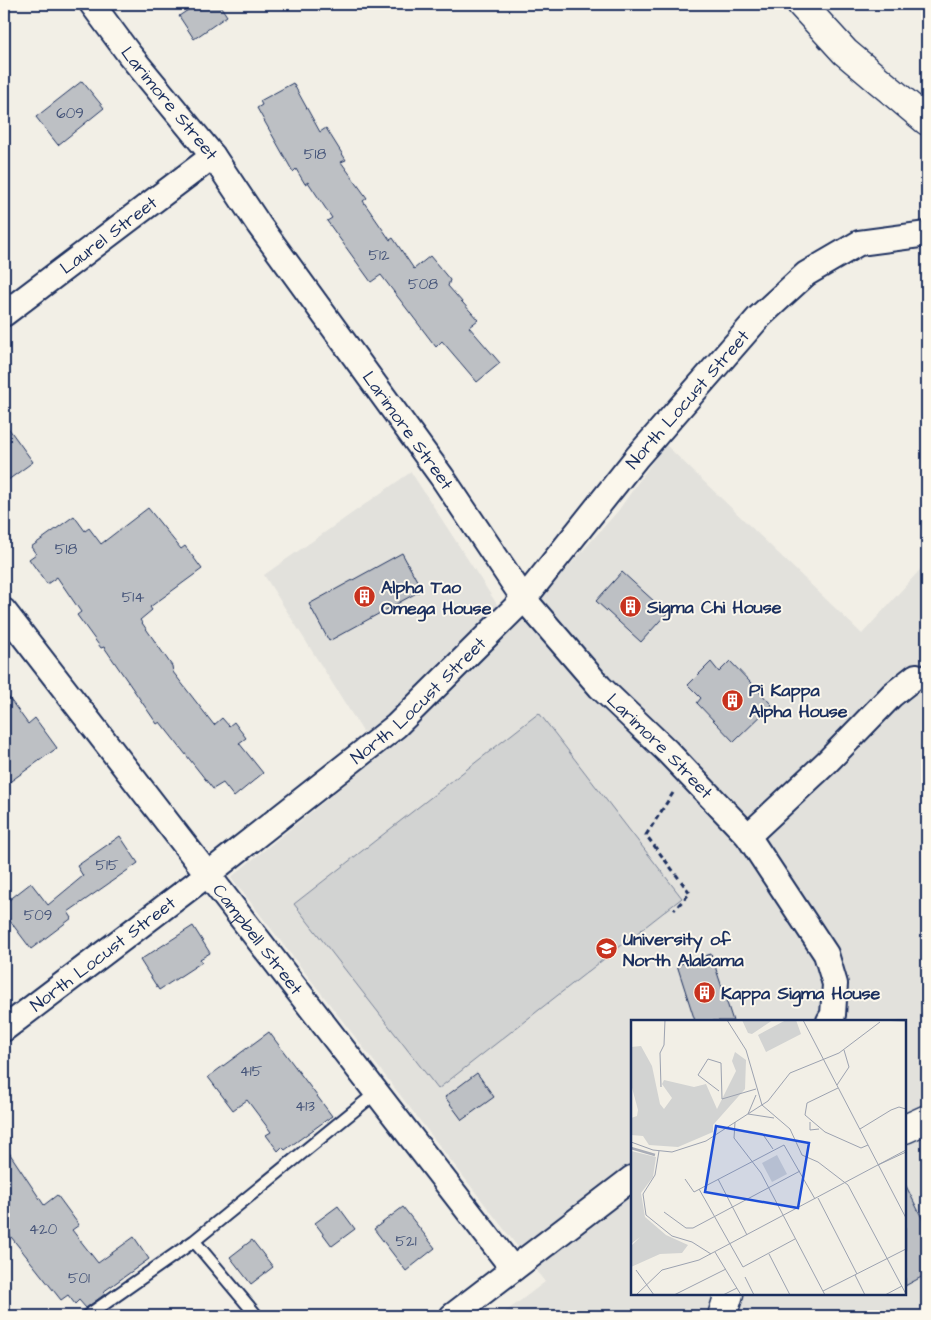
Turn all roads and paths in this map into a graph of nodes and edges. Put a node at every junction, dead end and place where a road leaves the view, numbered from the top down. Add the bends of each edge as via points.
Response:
1 (92, 4) edge
2 (801, 4) edge
3 (927, 122) edge
4 (213, 156) junction
5 (927, 234) edge
6 (4, 314) edge
7 (524, 599) junction
8 (4, 610) edge
9 (916, 676) dead end
10 (674, 790) dead end
11 (748, 836) junction
12 (208, 874) junction
13 (674, 910) dead end
14 (830, 1020) edge
15 (4, 1028) edge
16 (376, 1092) junction
17 (927, 1120) edge
18 (906, 1129) edge
19 (631, 1179) edge
20 (194, 1241) junction
21 (513, 1269) junction
22 (729, 1295) edge
23 (87, 1316) edge
24 (257, 1316) edge
25 (452, 1316) edge
26 (722, 1316) edge

1 - 4 street, Larimore Street
2 - 3 street via 845,52
4 - 6 street, Laurel Street
4 - 7 street, Larimore Street via 259,226 442,477
5 - 7 street, North Locust Street via 859,243 806,274 766,311 637,457
7 - 11 street, Larimore Street via 600,686
7 - 12 street, North Locust Street via 396,726
8 - 12 street, Campbell Street
9 - 11 street via 892,695
10 - 13 path via 646,835 690,893
11 - 14 street, Larimore Street via 826,954 835,984 833,1015
12 - 15 street, North Locust Street
12 - 16 street, Campbell Street
16 - 20 lane
16 - 21 street, Campbell Street
17 - 18 street
19 - 21 street
20 - 23 lane
20 - 24 lane
21 - 25 street
22 - 26 street

